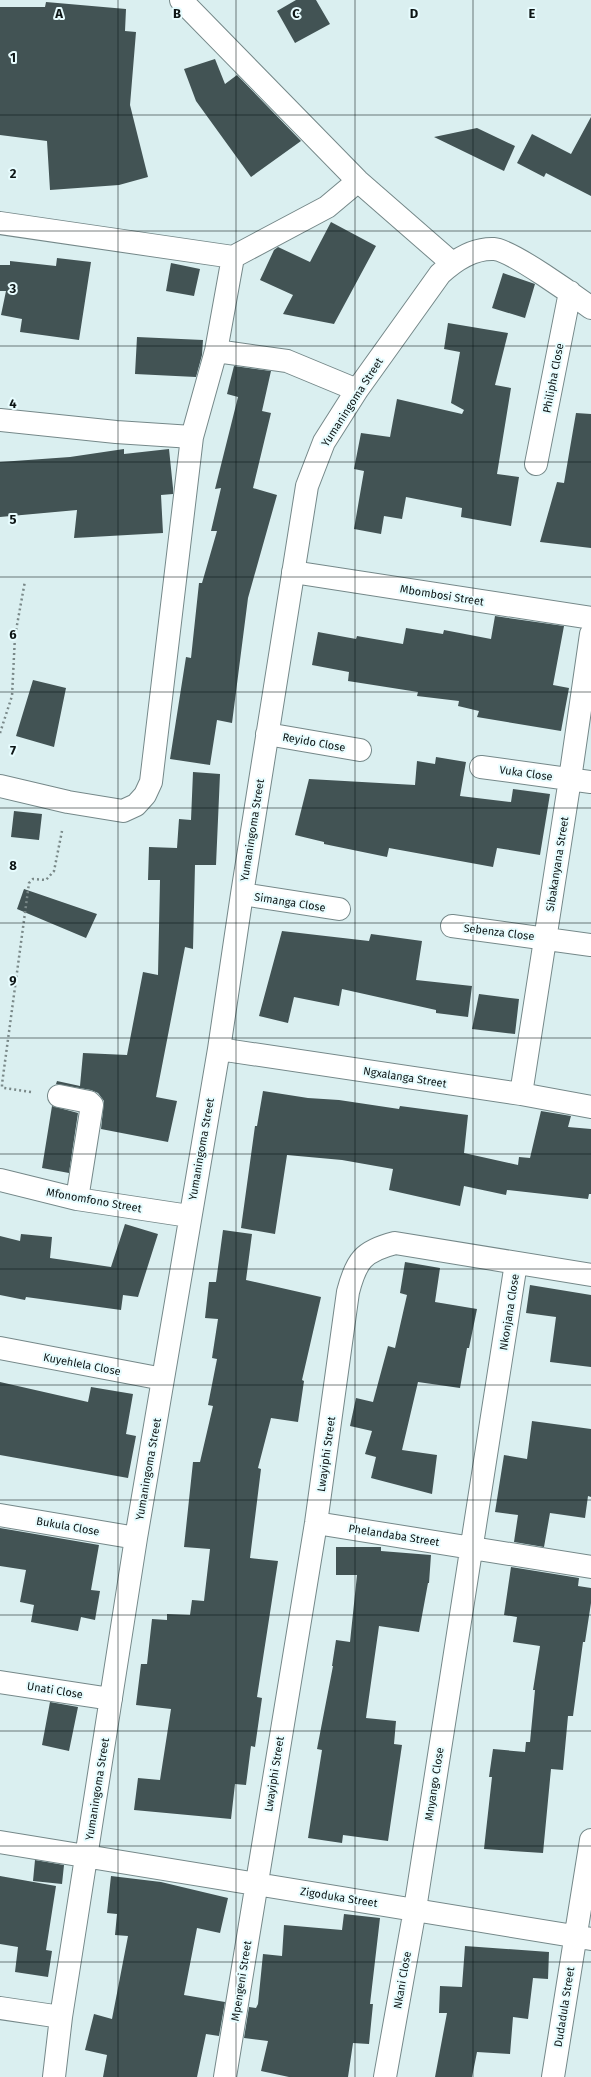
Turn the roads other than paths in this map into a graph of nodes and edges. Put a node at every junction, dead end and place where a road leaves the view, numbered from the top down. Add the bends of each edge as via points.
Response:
1 (181, 0) edge
2 (358, 181) junction
3 (0, 223) edge
4 (233, 257) junction
5 (452, 263) junction
6 (570, 292) junction
7 (591, 308) edge
8 (216, 351) junction
9 (357, 390) junction
10 (0, 420) edge
11 (192, 438) junction
12 (536, 464) dead end
13 (293, 572) junction
14 (591, 618) edge
15 (591, 634) edge
16 (267, 734) junction
17 (360, 750) dead end
18 (481, 766) dead end
19 (581, 781) edge
20 (0, 786) edge
21 (242, 894) junction
22 (338, 909) dead end
23 (452, 926) dead end
24 (546, 938) junction
25 (591, 944) edge
26 (219, 1049) junction
27 (521, 1094) junction
28 (59, 1096) road end
29 (591, 1107) edge
30 (0, 1180) edge
31 (77, 1199) junction
32 (189, 1216) junction
33 (516, 1263) junction
34 (591, 1275) edge
35 (0, 1348) edge
36 (163, 1379) junction
37 (0, 1514) edge
38 (316, 1522) junction
39 (136, 1538) junction
40 (472, 1548) junction
41 (591, 1566) edge
42 (0, 1682) edge
43 (111, 1699) junction
44 (591, 1840) edge
45 (0, 1842) edge
46 (86, 1857) junction
47 (256, 1884) junction
48 (415, 1909) junction
49 (583, 1937) edge
50 (0, 2008) edge
51 (61, 2017) junction
52 (54, 2077) edge
53 (225, 2077) edge
54 (385, 2077) edge
55 (553, 2077) edge

1 - 2 street
2 - 4 street via 327,207
2 - 5 street
3 - 4 street
4 - 8 street
5 - 6 street, Yumaningoma Street via 473,251 495,249 520,261
5 - 9 street, Yumaningoma Street via 440,274
6 - 7 street, Yumaningoma Street
6 - 12 street, Philipha Close
8 - 9 street via 287,361
8 - 11 street
9 - 13 street, Yumaningoma Street via 324,442 307,486
10 - 11 street
11 - 20 street via 151,782 145,795 136,805 123,810 68,802
13 - 14 street, Mbombosi Street
13 - 16 street, Yumaningoma Street
15 - 19 street, Sibakanyana Street
16 - 17 street, Reyido Close
16 - 21 street, Yumaningoma Street
18 - 19 street, Vuka Close
19 - 24 street, Sibakanyana Street
21 - 22 street, Simanga Close
21 - 26 street, Yumaningoma Street
23 - 24 street, Sebenza Close
24 - 25 street, Sebenza Close
24 - 27 street, Sibakanyana Street
26 - 27 street, Ngxalanga Street
26 - 32 street, Yumaningoma Street
27 - 29 street, Ngxalanga Street
28 - 31 street via 89,1102 92,1105
30 - 31 street, Mfonomfono Street
31 - 32 street, Mfonomfono Street
32 - 36 street, Yumaningoma Street
33 - 34 street, Lwayiphi Street
33 - 38 street, Lwayiphi Street via 395,1244 376,1248 362,1259 353,1273 348,1292
33 - 40 street, Nkonjana Close
35 - 36 street, Kuyehlela Close
36 - 39 street, Yumaningoma Street
37 - 39 street, Bukula Close
38 - 40 street, Phelandaba Street
38 - 47 street, Lwayiphi Street
39 - 43 street, Yumaningoma Street
40 - 41 street, Phelandaba Street
40 - 48 street, Mnyango Close
42 - 43 street, Unati Close
43 - 46 street, Yumaningoma Street
44 - 49 street, Dudadula Street
45 - 46 street, Zigoduka Street
46 - 47 street, Zigoduka Street
46 - 51 street, Yumaningoma Street
47 - 48 street, Zigoduka Street
47 - 53 street, Mpengeni Street
48 - 49 street, Zigoduka Street
48 - 54 street, Nkani Close
49 - 55 street, Dudadula Street
50 - 51 street
51 - 52 street, Yumaningoma Street

